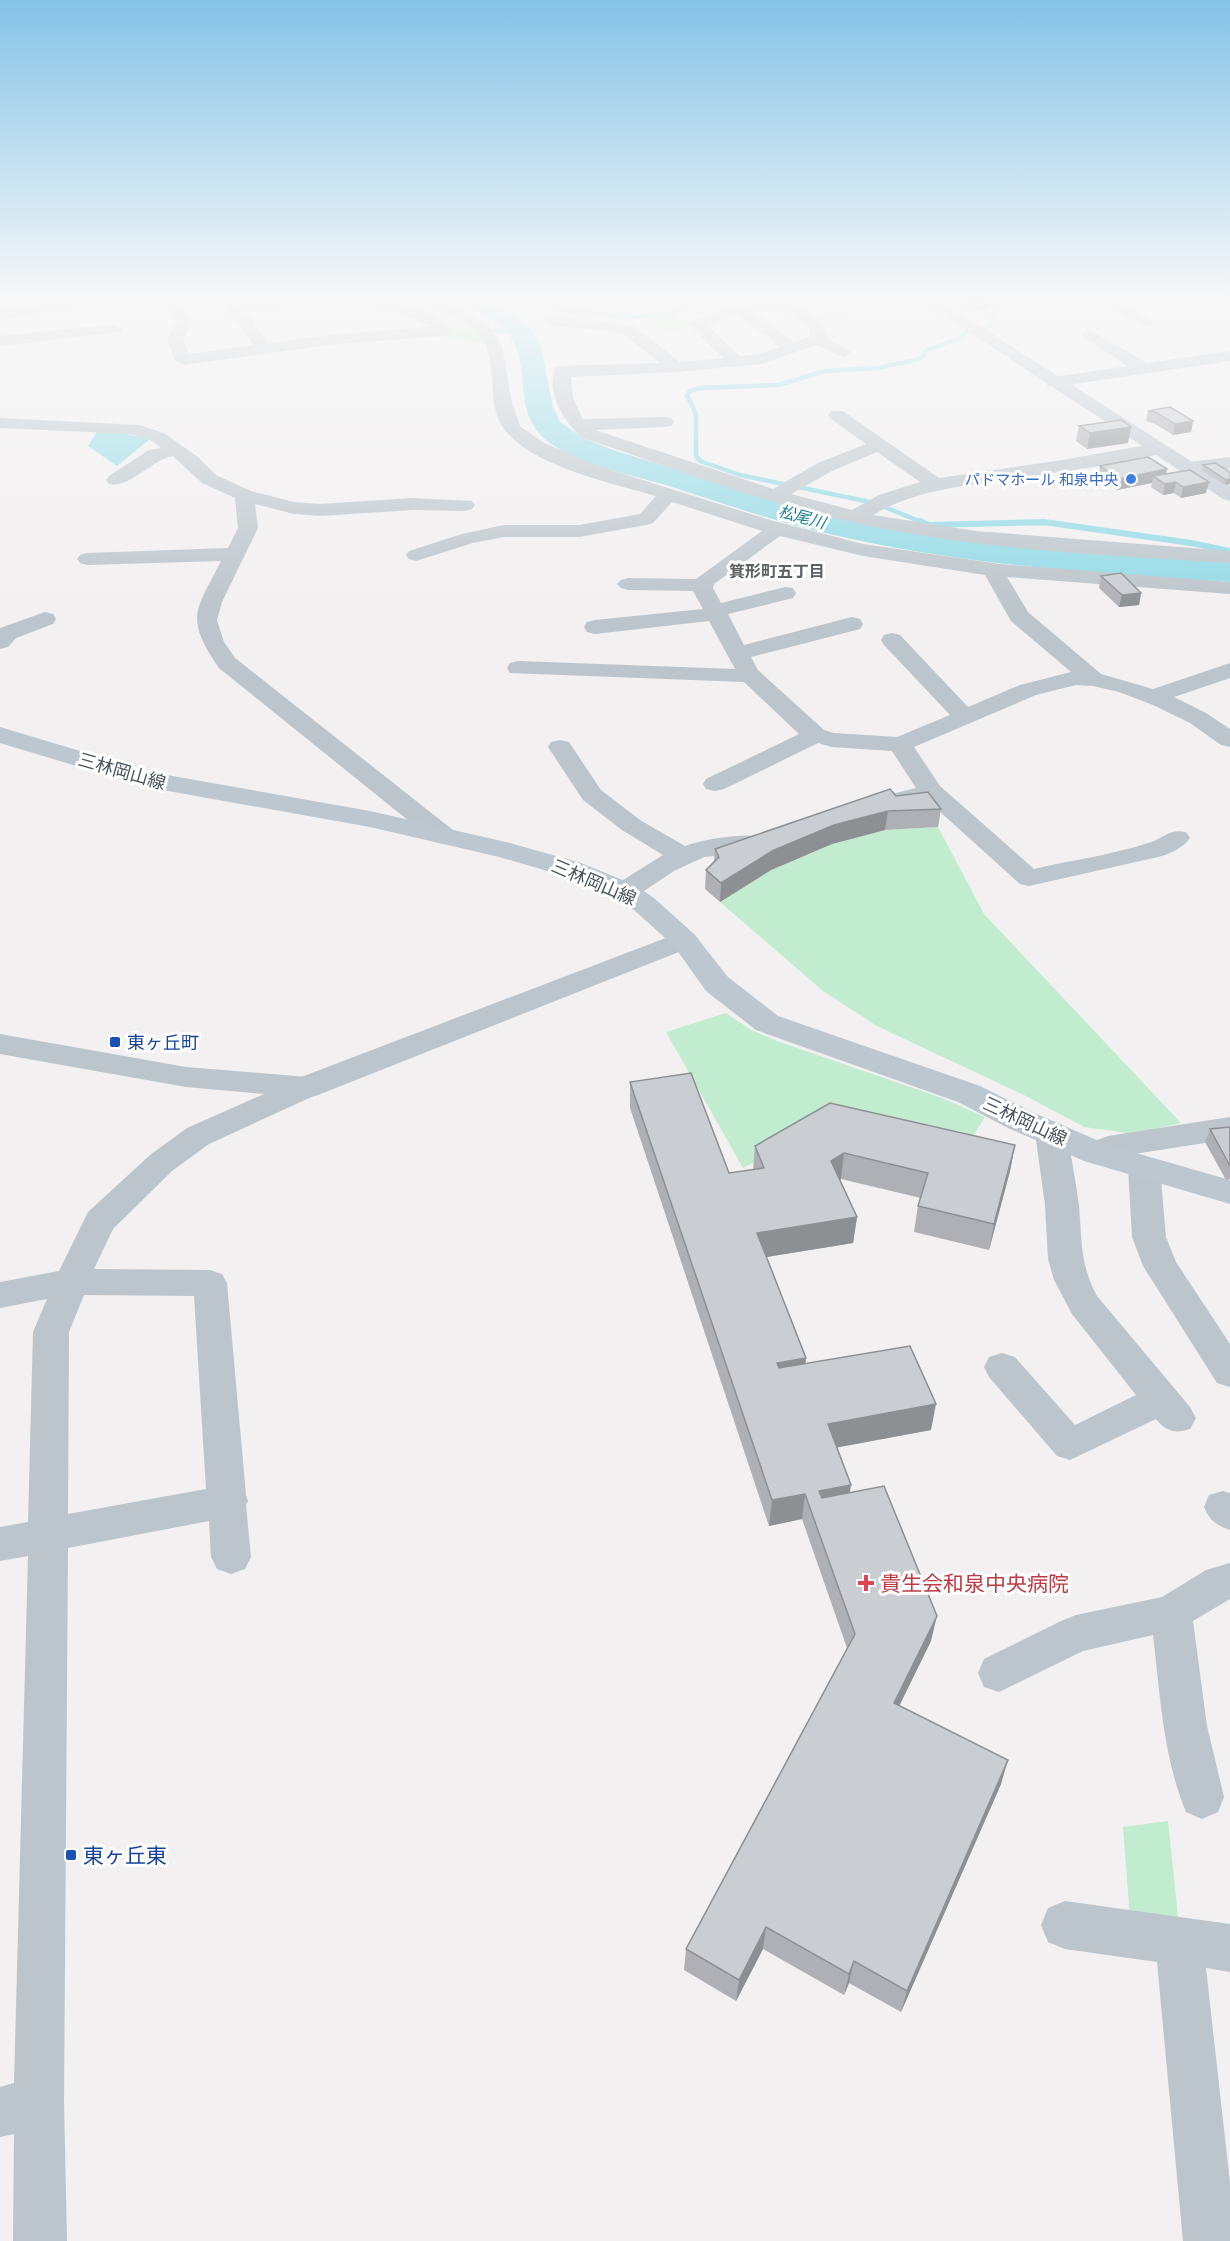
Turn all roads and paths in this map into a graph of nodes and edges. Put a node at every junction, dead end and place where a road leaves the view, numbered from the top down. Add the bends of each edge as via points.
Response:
1 (503, 403) edge
2 (566, 403) edge
3 (1085, 403) edge
4 (837, 415) dead end
5 (665, 422) dead end
6 (0, 423) edge
7 (575, 424) junction
8 (879, 446) junction
9 (1158, 449) junction
10 (177, 450) junction
11 (1230, 463) edge
12 (1188, 468) junction
13 (116, 480) dead end
14 (935, 484) junction
15 (785, 490) junction
16 (669, 494) junction
17 (244, 495) junction
18 (1230, 495) edge
19 (465, 506) dead end
20 (855, 517) junction
21 (777, 529) junction
22 (911, 529) junction
23 (235, 554) junction
24 (893, 554) junction
25 (416, 555) dead end
26 (1230, 557) edge
27 (87, 559) dead end
28 (993, 571) junction
29 (628, 584) dead end
30 (702, 585) junction
31 (1230, 588) edge
32 (785, 593) dead end
33 (716, 613) junction
34 (45, 620) dead end
35 (609, 628) dead end
36 (838, 631) dead end
37 (892, 640) dead end
38 (0, 642) edge
39 (738, 653) junction
40 (517, 668) dead end
41 (1230, 670) edge
42 (749, 674) junction
43 (1093, 679) junction
44 (1154, 697) junction
45 (965, 717) junction
46 (0, 735) edge
47 (816, 735) junction
48 (1230, 740) edge
49 (900, 744) junction
50 (558, 756) dead end
51 (726, 773) dead end
52 (931, 791) junction
53 (864, 802) edge
54 (444, 836) junction
55 (792, 836) edge
56 (1177, 838) dead end
57 (683, 856) junction
58 (625, 891) junction
59 (684, 940) junction
60 (0, 1044) edge
61 (307, 1087) junction
62 (1230, 1128) edge
63 (1051, 1133) junction
64 (1096, 1153) junction
65 (1144, 1168) junction
66 (1230, 1192) edge
67 (70, 1282) junction
68 (0, 1295) edge
69 (1002, 1367) dead end
70 (1230, 1373) edge
71 (229, 1501) junction
72 (49, 1534) junction
73 (0, 1544) edge
74 (231, 1557) dead end
75 (1230, 1581) edge
76 (1171, 1612) junction
77 (999, 1673) dead end
78 (1202, 1797) dead end
79 (1065, 1925) dead end
80 (1179, 1941) junction
81 (1230, 1948) edge
82 (20, 2107) edge
83 (40, 2241) edge
84 (1210, 2241) edge

1 - 16 street via 506,416 518,436 574,463
2 - 7 street
3 - 9 main road
4 - 8 street
5 - 7 street
6 - 10 street via 133,429 158,437
7 - 15 street via 611,443
8 - 14 street
8 - 15 street via 849,455
9 - 12 main road
9 - 14 street
10 - 13 street via 156,454
10 - 17 street via 209,479
11 - 12 street
12 - 18 main road
14 - 20 street via 886,499
15 - 20 street
16 - 21 street
16 - 25 street via 646,519 579,531 504,531
17 - 19 street via 294,508 320,510 413,504
17 - 23 street via 248,528
20 - 22 street
21 - 24 street
21 - 30 street
22 - 24 street
22 - 26 street via 1058,545
23 - 27 street via 124,562
23 - 54 street via 206,620 213,642 227,663
24 - 28 street
28 - 31 street
28 - 43 street via 1019,616
29 - 30 street
30 - 33 street
32 - 33 street
33 - 35 street
33 - 39 street
34 - 38 street via 8,633
36 - 39 street
37 - 45 street via 934,672
39 - 42 street
40 - 42 street via 588,666
41 - 44 street
42 - 47 street
43 - 44 street
43 - 45 street via 1076,678 1028,690
44 - 48 street via 1198,718
45 - 49 street
46 - 54 main road, 三林岡山線 via 146,779 309,807
47 - 49 street via 847,742
47 - 51 street
49 - 52 street
50 - 57 street via 592,795 597,808
52 - 53 street via 893,803
52 - 56 street via 1029,878 1158,849
54 - 58 main road, 三林岡山線 via 571,869
55 - 57 street via 756,845 707,848
57 - 58 street
58 - 59 main road, 三林岡山線
59 - 61 street
59 - 63 main road, 三林岡山線 via 717,984 767,1023 969,1094
60 - 61 street via 186,1077
61 - 67 street via 198,1136 161,1162 100,1221
62 - 64 street via 1108,1147
63 - 64 main road, 三林岡山線
63 - 69 street via 1065,1259 1071,1280 1084,1305 1168,1409 1070,1445
64 - 65 main road, 三林岡山線
65 - 66 main road, 三林岡山線
65 - 70 street via 1149,1237 1156,1256
67 - 68 street
67 - 71 street via 210,1283
67 - 72 street via 51,1332
71 - 72 street
71 - 74 street
72 - 73 street
72 - 82 street
75 - 76 street via 1220,1582
76 - 77 street via 1076,1634
76 - 78 street via 1185,1725
79 - 80 street
80 - 81 street
80 - 84 street
82 - 83 street

